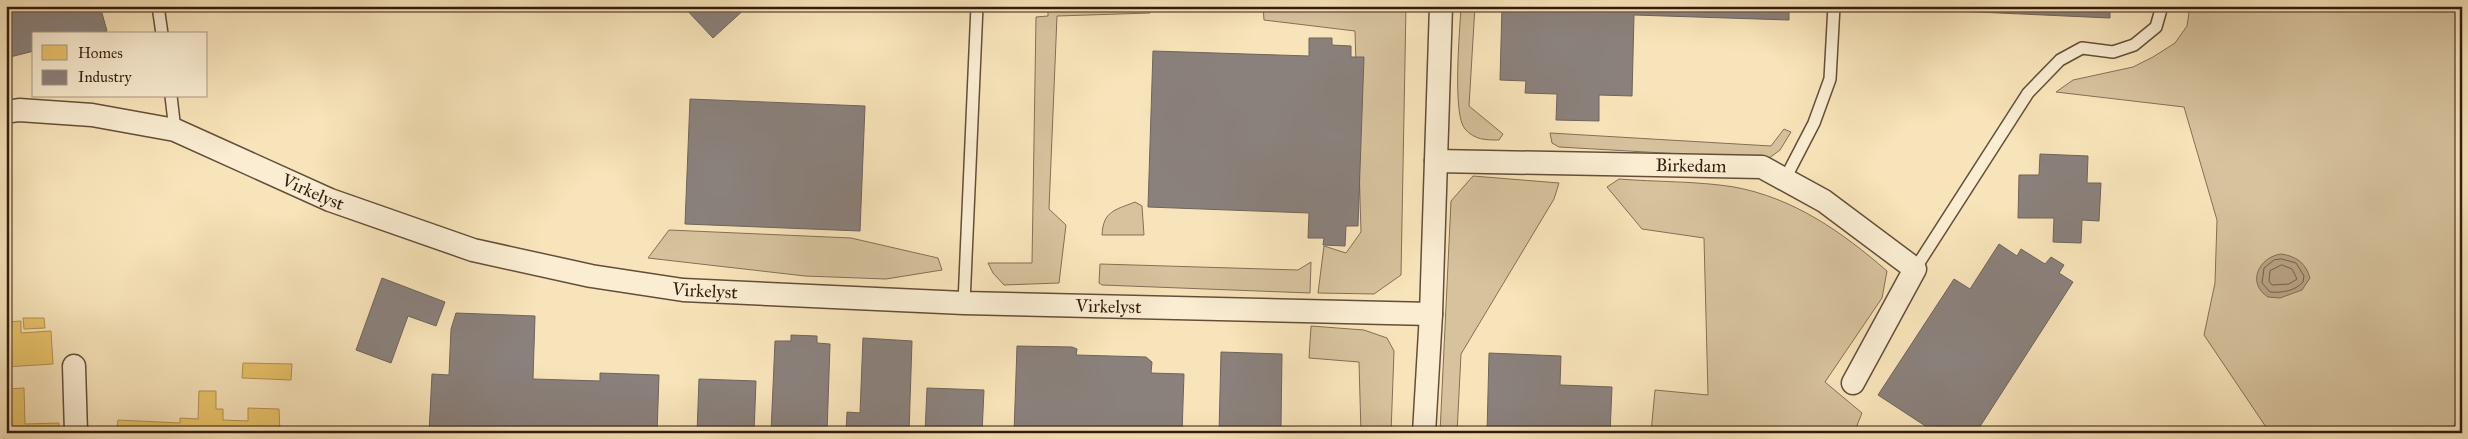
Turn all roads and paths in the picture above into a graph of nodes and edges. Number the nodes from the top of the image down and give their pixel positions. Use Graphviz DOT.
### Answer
graph roads {
  1 [pos="158,6"];
  2 [pos="977,6"];
  3 [pos="1441,6"];
  4 [pos="1834,6"];
  5 [pos="2162,6"];
  6 [pos="162,32"];
  7 [pos="171,98"];
  8 [pos="6,112"];
  9 [pos="176,130"];
  10 [pos="1436,161"];
  11 [pos="1785,179"];
  12 [pos="1915,269"];
  13 [pos="964,303"];
  14 [pos="1431,314"];
  15 [pos="74,366"];
  16 [pos="1853,383"];
  17 [pos="76,433"];
  18 [pos="1424,433"];
  1 -- 6 [label="lane"];
  2 -- 13 [label="lane"];
  3 -- 10 [label="street"];
  4 -- 11 [label="lane"];
  5 -- 12 [label="lane"];
  7 -- 9 [label="lane"];
  8 -- 9 [label="street, Virkelyst"];
  9 -- 13 [label="street, Virkelyst"];
  10 -- 11 [label="street, Birkedam"];
  10 -- 14 [label="street"];
  11 -- 12 [label="street, Birkedam"];
  12 -- 16 [label="street"];
  13 -- 14 [label="street, Virkelyst"];
  14 -- 18 [label="street"];
  15 -- 17 [label="street"];
}
